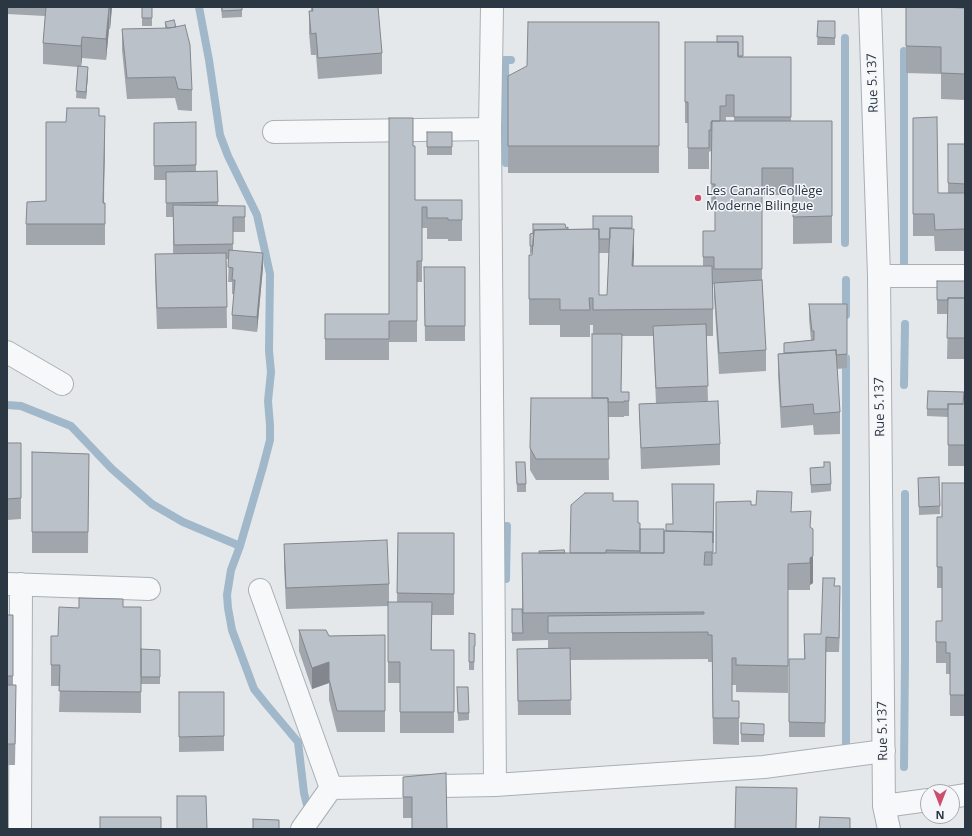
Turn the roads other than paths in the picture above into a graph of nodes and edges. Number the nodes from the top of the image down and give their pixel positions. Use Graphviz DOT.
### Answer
graph roads {
  1 [pos="492,7"];
  2 [pos="870,7"];
  3 [pos="490,129"];
  4 [pos="274,132"];
  5 [pos="879,276"];
  6 [pos="965,276"];
  7 [pos="7,352"];
  8 [pos="62,384"];
  9 [pos="14,584"];
  10 [pos="149,588"];
  11 [pos="260,590"];
  12 [pos="884,751"];
  13 [pos="496,785"];
  14 [pos="331,788"];
  15 [pos="920,801"];
  16 [pos="884,806"];
  17 [pos="20,829"];
  18 [pos="302,829"];
  19 [pos="889,829"];
  1 -- 3 [label="street"];
  2 -- 5 [label="street, Rue 5.137"];
  3 -- 4 [label="street"];
  3 -- 13 [label="street"];
  5 -- 6 [label="street"];
  5 -- 12 [label="street, Rue 5.137"];
  7 -- 8 [label="street"];
  9 -- 10 [label="street"];
  9 -- 17 [label="street"];
  11 -- 14 [label="street"];
  12 -- 13 [label="street"];
  12 -- 16 [label="street, Rue 5.137"];
  13 -- 14 [label="street"];
  14 -- 18 [label="street"];
  15 -- 16 [label="street"];
  16 -- 19 [label="street, Rue 5.137"];
}
